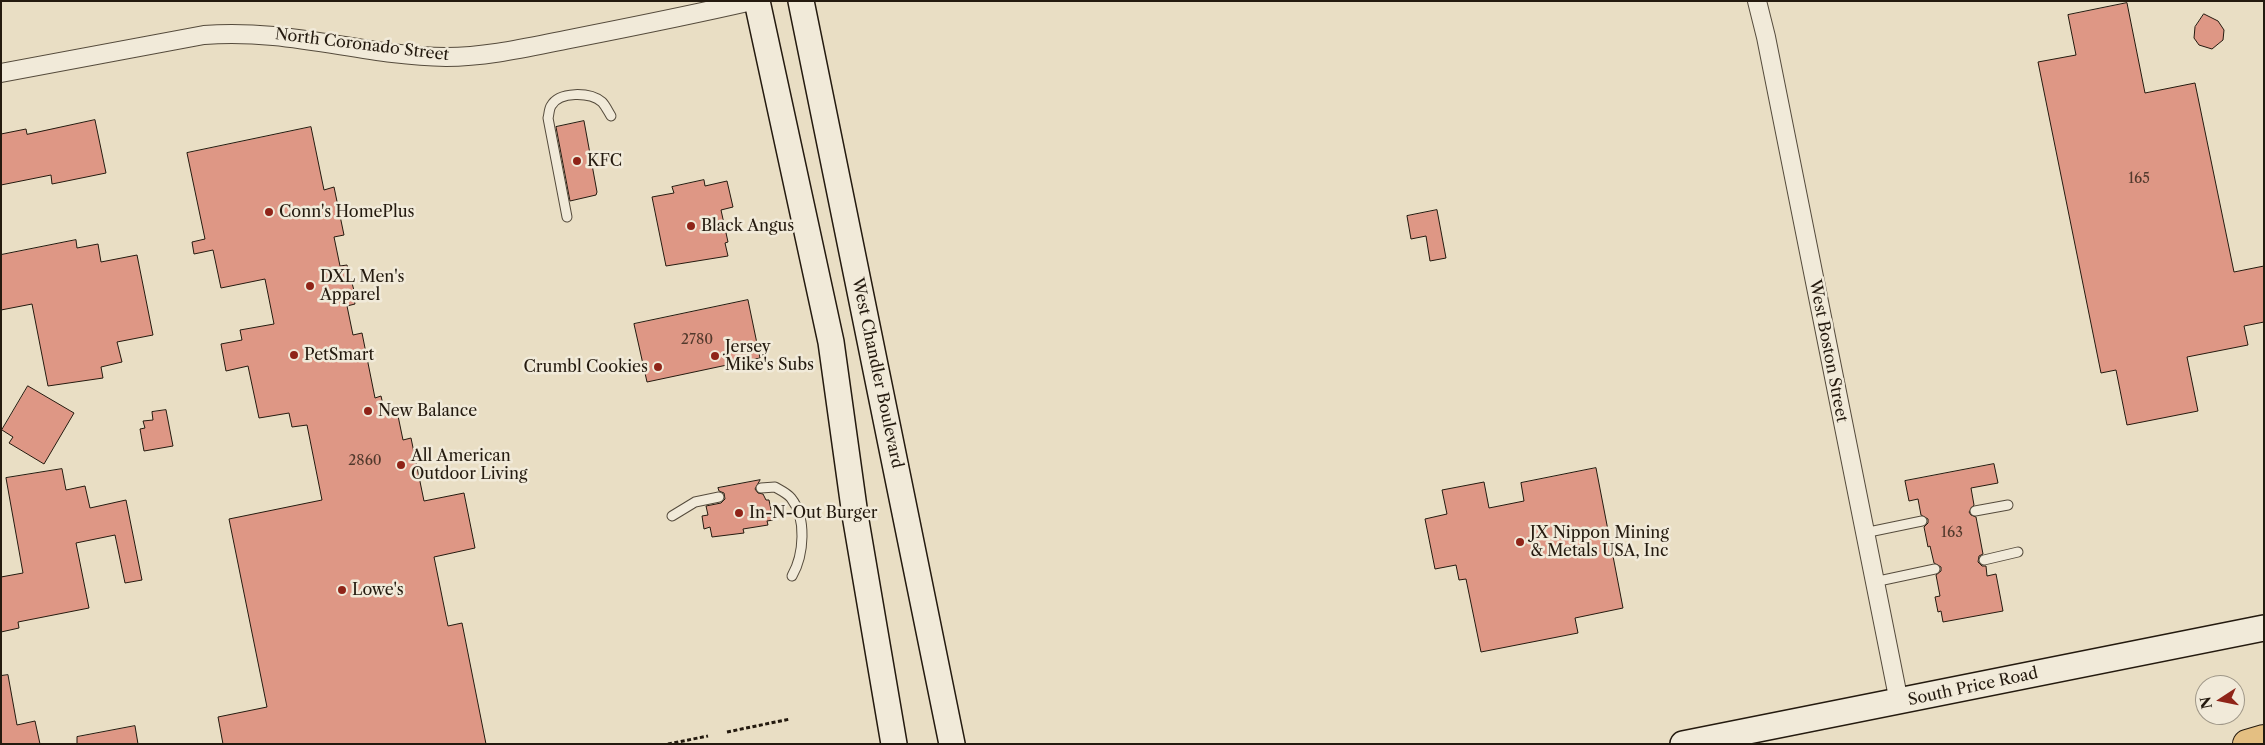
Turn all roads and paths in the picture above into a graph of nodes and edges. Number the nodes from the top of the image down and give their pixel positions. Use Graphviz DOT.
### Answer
graph roads {
  1 [pos="752,1"];
  2 [pos="757,1"];
  3 [pos="802,1"];
  4 [pos="1757,1"];
  5 [pos="1,73"];
  6 [pos="610,116"];
  7 [pos="567,217"];
  8 [pos="761,488"];
  9 [pos="719,497"];
  10 [pos="2008,504"];
  11 [pos="1975,511"];
  12 [pos="672,516"];
  13 [pos="1922,520"];
  14 [pos="1864,533"];
  15 [pos="2018,552"];
  16 [pos="1984,560"];
  17 [pos="1935,569"];
  18 [pos="792,576"];
  19 [pos="1874,582"];
  20 [pos="2264,628"];
  21 [pos="1898,702"];
  22 [pos="790,719"];
  23 [pos="727,732"];
  24 [pos="708,736"];
  25 [pos="2264,740"];
  26 [pos="668,744"];
  27 [pos="894,744"];
  28 [pos="952,744"];
  29 [pos="1682,744"];
  30 [pos="2247,744"];
  1 -- 5 [label="street, North Coronado Street"];
  2 -- 27 [label="main road"];
  3 -- 28 [label="main road, West Chandler Boulevard"];
  4 -- 14 [label="street, West Boston Street"];
  6 -- 7 [label="lane"];
  8 -- 18 [label="lane"];
  9 -- 12 [label="lane"];
  10 -- 11 [label="lane"];
  13 -- 14 [label="lane"];
  14 -- 19 [label="street, West Boston Street"];
  15 -- 16 [label="lane"];
  17 -- 19 [label="lane"];
  19 -- 21 [label="street, West Boston Street"];
  20 -- 21 [label="main road, South Price Road"];
  21 -- 29 [label="main road, South Price Road"];
  22 -- 23 [label="path"];
  24 -- 26 [label="path"];
  25 -- 30 [label="highway"];
}
